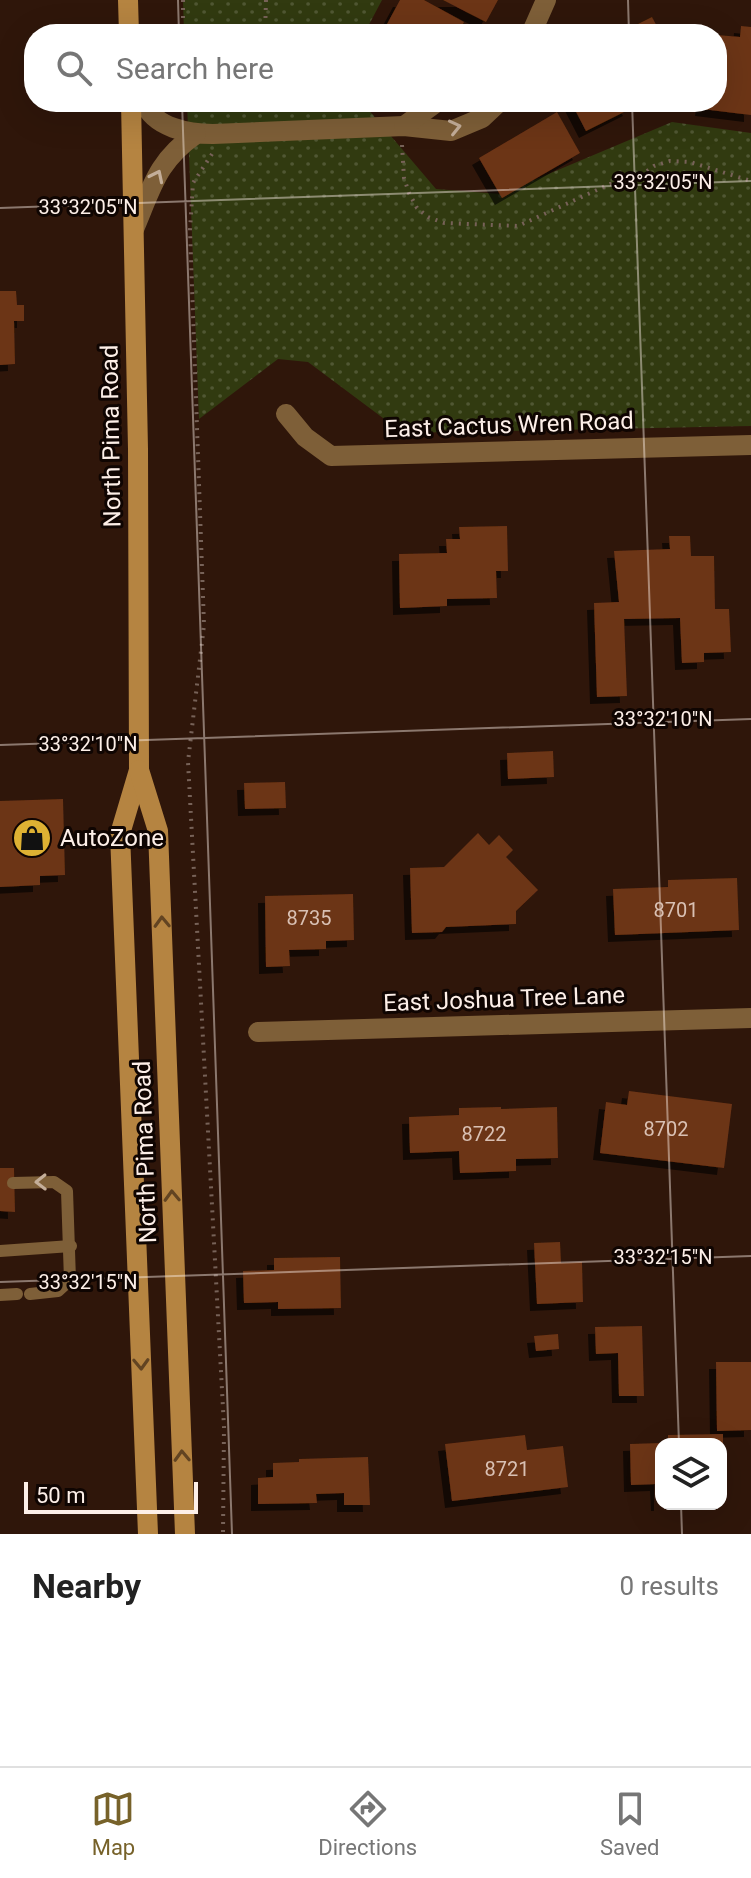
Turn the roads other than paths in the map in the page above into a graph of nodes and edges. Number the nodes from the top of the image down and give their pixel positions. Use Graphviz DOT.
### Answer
graph roads {
  1 [pos="128,0"];
  2 [pos="546,0"];
  3 [pos="129,24"];
  4 [pos="535,24"];
  5 [pos="131,112"];
  6 [pos="150,112"];
  7 [pos="423,112"];
  8 [pos="488,112"];
  9 [pos="404,126"];
  10 [pos="205,134"];
  11 [pos="134,229"];
  12 [pos="286,414"];
  13 [pos="751,445"];
  14 [pos="139,770"];
  15 [pos="751,1018"];
  16 [pos="258,1032"];
  17 [pos="13,1183"];
  18 [pos="71,1246"];
  19 [pos="0,1251"];
  20 [pos="0,1295"];
  21 [pos="148,1534"];
  22 [pos="185,1534"];
  1 -- 3 [label="main road"];
  2 -- 4 [label="street"];
  5 -- 11 [label="main road, North Pima Road"];
  6 -- 10 [label="street"];
  7 -- 9 [label="street"];
  9 -- 8 [label="street, one-way"];
  9 -- 10 [label="street"];
  11 -- 10 [label="street, one-way"];
  11 -- 14 [label="main road, North Pima Road"];
  12 -- 13 [label="street, East Cactus Wren Road"];
  14 -- 21 [label="main road, North Pima Road, one-way"];
  22 -- 14 [label="main road, North Pima Road, one-way"];
  15 -- 16 [label="street, East Joshua Tree Lane"];
  18 -- 17 [label="lane, one-way"];
  18 -- 19 [label="lane"];
  18 -- 20 [label="lane"];
}
